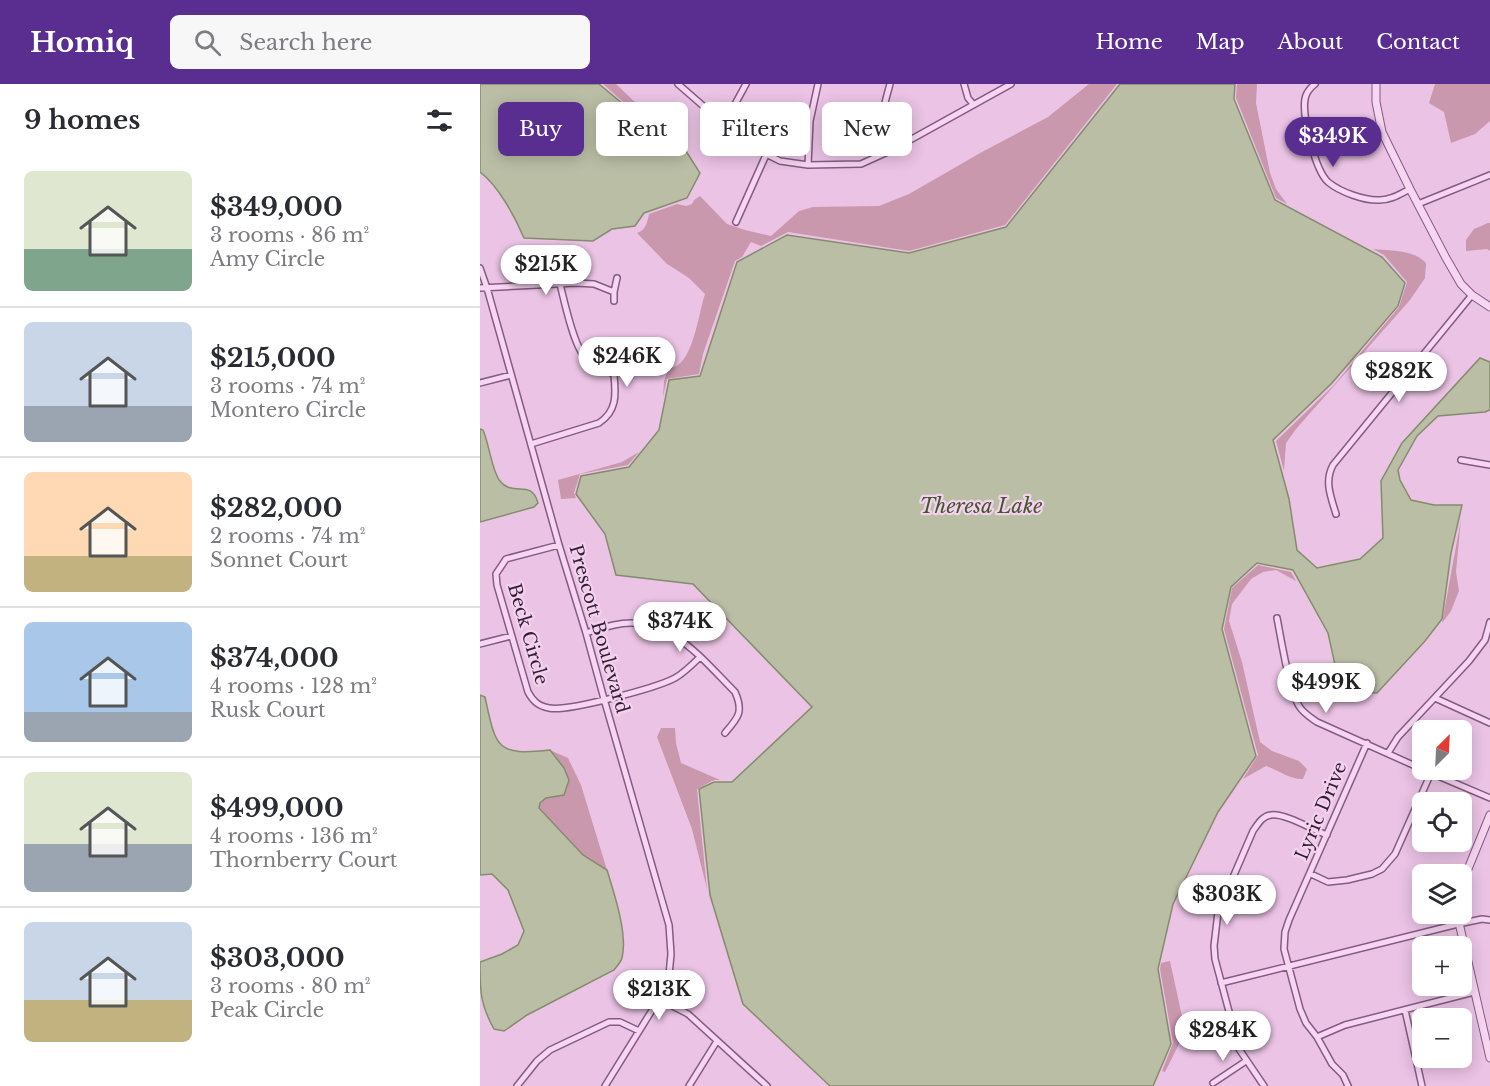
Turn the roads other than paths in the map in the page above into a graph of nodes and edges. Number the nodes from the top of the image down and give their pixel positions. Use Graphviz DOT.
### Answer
graph roads {
  1 [pos="678,84"];
  2 [pos="746,84"];
  3 [pos="818,84"];
  4 [pos="890,84"];
  5 [pos="964,84"];
  6 [pos="1011,84"];
  7 [pos="1315,84"];
  8 [pos="1376,84"];
  9 [pos="736,102"];
  10 [pos="886,102"];
  11 [pos="700,103"];
  12 [pos="973,104"];
  13 [pos="912,139"];
  14 [pos="766,156"];
  15 [pos="769,156"];
  16 [pos="879,156"];
  17 [pos="808,165"];
  18 [pos="1490,175"];
  19 [pos="1410,189"];
  20 [pos="1418,204"];
  21 [pos="736,222"];
  22 [pos="480,268"];
  23 [pos="617,278"];
  24 [pos="560,284"];
  25 [pos="480,288"];
  26 [pos="487,288"];
  27 [pos="614,292"];
  28 [pos="1472,295"];
  29 [pos="614,301"];
  30 [pos="1490,307"];
  31 [pos="511,375"];
  32 [pos="480,383"];
  33 [pos="531,444"];
  34 [pos="1461,460"];
  35 [pos="1490,465"];
  36 [pos="1336,514"];
  37 [pos="559,545"];
  38 [pos="1277,618"];
  39 [pos="1490,622"];
  40 [pos="586,633"];
  41 [pos="512,636"];
  42 [pos="1487,642"];
  43 [pos="480,644"];
  44 [pos="700,657"];
  45 [pos="1435,698"];
  46 [pos="604,699"];
  47 [pos="1490,723"];
  48 [pos="725,733"];
  49 [pos="1366,743"];
  50 [pos="1388,753"];
  51 [pos="1412,764"];
  52 [pos="1428,780"];
  53 [pos="1448,780"];
  54 [pos="1490,798"];
  55 [pos="1490,815"];
  56 [pos="1327,835"];
  57 [pos="1470,864"];
  58 [pos="1311,874"];
  59 [pos="1490,920"];
  60 [pos="1472,921"];
  61 [pos="1458,924"];
  62 [pos="1288,965"];
  63 [pos="1221,983"];
  64 [pos="1474,992"];
  65 [pos="659,999"];
  66 [pos="1406,1010"];
  67 [pos="639,1031"];
  68 [pos="1317,1037"];
  69 [pos="717,1041"];
  70 [pos="1490,1058"];
  71 [pos="1246,1061"];
  72 [pos="1213,1083"];
  73 [pos="517,1086"];
  74 [pos="605,1086"];
  75 [pos="689,1086"];
  76 [pos="767,1086"];
  77 [pos="1263,1086"];
  78 [pos="1348,1086"];
  79 [pos="1422,1086"];
  1 -- 11 [label="street"];
  2 -- 9 [label="street"];
  3 -- 17 [label="street"];
  4 -- 10 [label="street"];
  5 -- 12 [label="street"];
  6 -- 12 [label="street"];
  7 -- 19 [label="street"];
  8 -- 19 [label="street"];
  12 -- 13 [label="street"];
  14 -- 21 [label="street"];
  15 -- 17 [label="street"];
  16 -- 17 [label="street"];
  18 -- 20 [label="street"];
  19 -- 20 [label="street"];
  20 -- 28 [label="street"];
  22 -- 26 [label="street, Prescott Boulevard"];
  23 -- 27 [label="street"];
  24 -- 26 [label="street"];
  24 -- 27 [label="street"];
  24 -- 33 [label="street"];
  25 -- 26 [label="street"];
  26 -- 31 [label="street, Prescott Boulevard"];
  27 -- 29 [label="street"];
  28 -- 30 [label="street"];
  28 -- 36 [label="street"];
  31 -- 32 [label="street"];
  31 -- 33 [label="street, Prescott Boulevard"];
  33 -- 37 [label="street, Prescott Boulevard"];
  34 -- 35 [label="street"];
  37 -- 40 [label="street, Prescott Boulevard"];
  37 -- 41 [label="street, Beck Circle"];
  38 -- 49 [label="street"];
  39 -- 42 [label="street"];
  40 -- 44 [label="street"];
  40 -- 46 [label="street, Prescott Boulevard"];
  41 -- 43 [label="street"];
  41 -- 46 [label="street, Beck Circle"];
  42 -- 45 [label="street"];
  44 -- 46 [label="street, Beck Circle"];
  44 -- 48 [label="street"];
  45 -- 47 [label="street"];
  45 -- 50 [label="street"];
  46 -- 65 [label="street, Prescott Boulevard"];
  49 -- 50 [label="street"];
  49 -- 56 [label="street, Lyric Drive"];
  50 -- 51 [label="street"];
  52 -- 58 [label="street"];
  53 -- 54 [label="street"];
  55 -- 57 [label="street"];
  56 -- 58 [label="street, Lyric Drive"];
  56 -- 63 [label="street"];
  58 -- 62 [label="street, Lyric Drive"];
  59 -- 60 [label="street"];
  61 -- 62 [label="street"];
  61 -- 64 [label="street"];
  62 -- 63 [label="street"];
  62 -- 68 [label="street, Lyric Drive"];
  63 -- 71 [label="street"];
  64 -- 66 [label="street"];
  64 -- 70 [label="street"];
  65 -- 67 [label="street, Prescott Boulevard"];
  65 -- 69 [label="street"];
  66 -- 68 [label="street"];
  66 -- 79 [label="street"];
  67 -- 73 [label="street"];
  67 -- 74 [label="street"];
  68 -- 78 [label="street, Lyric Drive"];
  69 -- 75 [label="street"];
  69 -- 76 [label="street"];
  71 -- 72 [label="street"];
  71 -- 77 [label="street"];
}
